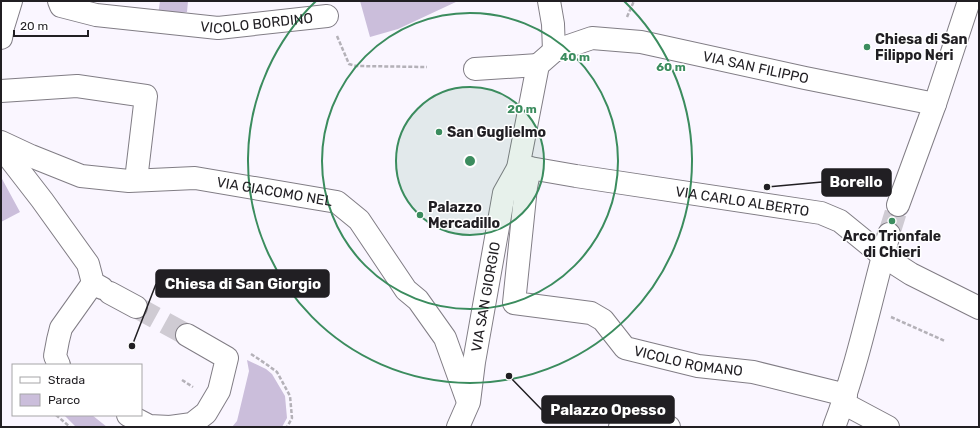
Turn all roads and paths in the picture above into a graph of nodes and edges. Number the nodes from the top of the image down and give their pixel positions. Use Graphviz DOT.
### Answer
graph roads {
  1 [pos="11,1"];
  2 [pos="60,1"];
  3 [pos="549,1"];
  4 [pos="969,1"];
  5 [pos="327,16"];
  6 [pos="1,38"];
  7 [pos="554,50"];
  8 [pos="538,65"];
  9 [pos="427,67"];
  10 [pos="475,69"];
  11 [pos="1,91"];
  12 [pos="935,104"];
  13 [pos="1,142"];
  14 [pos="1,147"];
  15 [pos="524,168"];
  16 [pos="136,180"];
  17 [pos="898,205"];
  18 [pos="889,234"];
  19 [pos="883,256"];
  20 [pos="102,288"];
  21 [pos="136,307"];
  22 [pos="979,308"];
  23 [pos="886,314"];
  24 [pos="187,336"];
  25 [pos="945,341"];
  26 [pos="59,364"];
  27 [pos="266,364"];
  28 [pos="844,399"];
  29 [pos="469,402"];
  30 [pos="57,416"];
  31 [pos="130,416"];
  32 [pos="70,427"];
  33 [pos="287,427"];
  34 [pos="458,427"];
  35 [pos="620,427"];
  36 [pos="669,427"];
  37 [pos="834,427"];
  38 [pos="888,427"];
  1 -- 6 [label="street"];
  2 -- 5 [label="street, VICOLO BORDINO"];
  3 -- 7 [label="street"];
  4 -- 12 [label="street"];
  5 -- 9 [label="path, VICOLO BORDINO"];
  7 -- 8 [label="street"];
  7 -- 12 [label="street, VIA SAN FILIPPO"];
  8 -- 10 [label="street"];
  8 -- 15 [label="street, VICOLO ROMANO"];
  11 -- 16 [label="street"];
  12 -- 17 [label="street"];
  13 -- 16 [label="street, VIA GIACOMO NEL"];
  14 -- 20 [label="street"];
  15 -- 19 [label="street, VIA CARLO ALBERTO"];
  15 -- 28 [label="street, VICOLO ROMANO"];
  15 -- 29 [label="street, VIA SAN GIORGIO"];
  16 -- 29 [label="street, VIA GIACOMO NEL"];
  18 -- 19 [label="street"];
  19 -- 22 [label="street, VIA CARLO ALBERTO"];
  19 -- 28 [label="street"];
  20 -- 21 [label="street"];
  20 -- 26 [label="street"];
  23 -- 25 [label="path"];
  24 -- 31 [label="street"];
  27 -- 33 [label="path"];
  28 -- 37 [label="street"];
  28 -- 38 [label="street, VICOLO ROMANO"];
  29 -- 34 [label="street, VIA SAN GIORGIO"];
  30 -- 32 [label="path"];
  35 -- 36 [label="street"];
}
